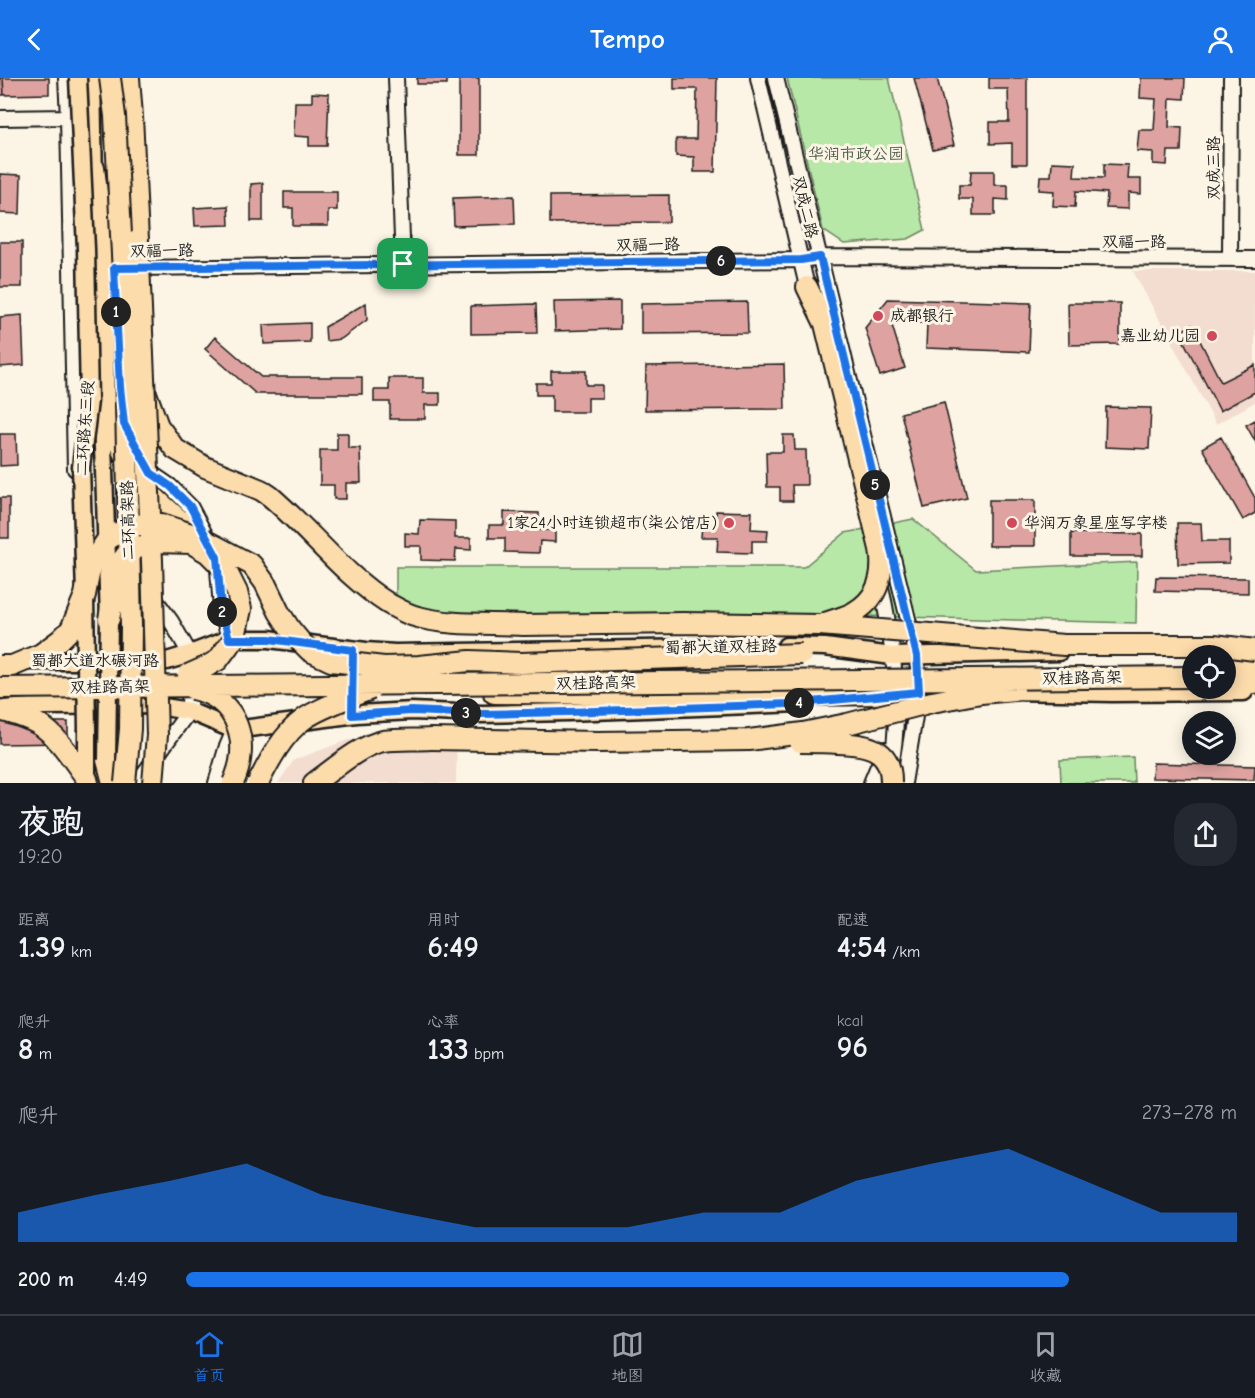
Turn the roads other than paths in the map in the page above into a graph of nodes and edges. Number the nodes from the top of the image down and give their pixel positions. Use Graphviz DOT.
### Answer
graph roads {
  1 [pos="66,78"];
  2 [pos="78,78"];
  3 [pos="92,78"];
  4 [pos="112,78"];
  5 [pos="129,78"];
  6 [pos="396,78"];
  7 [pos="758,78"];
  8 [pos="776,78"];
  9 [pos="1231,78"];
  10 [pos="68,117"];
  11 [pos="0,118"];
  12 [pos="94,168"];
  13 [pos="820,257"];
  14 [pos="1230,259"];
  15 [pos="1255,259"];
  16 [pos="801,260"];
  17 [pos="403,264"];
  18 [pos="114,268"];
  19 [pos="807,287"];
  20 [pos="144,388"];
  21 [pos="197,536"];
  22 [pos="85,596"];
  23 [pos="109,618"];
  24 [pos="820,625"];
  25 [pos="229,639"];
  26 [pos="1255,648"];
  27 [pos="353,650"];
  28 [pos="190,654"];
  29 [pos="802,654"];
  30 [pos="892,656"];
  31 [pos="917,656"];
  32 [pos="0,659"];
  33 [pos="331,661"];
  34 [pos="470,662"];
  35 [pos="1255,664"];
  36 [pos="1182,665"];
  37 [pos="1236,665"];
  38 [pos="0,666"];
  39 [pos="0,676"];
  40 [pos="1236,676"];
  41 [pos="1255,676"];
  42 [pos="381,677"];
  43 [pos="1182,677"];
  44 [pos="185,681"];
  45 [pos="1255,683"];
  46 [pos="1236,684"];
  47 [pos="1182,685"];
  48 [pos="0,688"];
  49 [pos="919,692"];
  50 [pos="1255,692"];
  51 [pos="895,694"];
  52 [pos="0,710"];
  53 [pos="189,711"];
  54 [pos="352,715"];
  55 [pos="897,722"];
  56 [pos="234,730"];
  57 [pos="749,740"];
  58 [pos="106,760"];
  59 [pos="88,782"];
  60 [pos="107,783"];
  61 [pos="113,783"];
  62 [pos="125,783"];
  63 [pos="137,783"];
  64 [pos="153,783"];
  65 [pos="216,783"];
  66 [pos="233,783"];
  67 [pos="258,783"];
  68 [pos="314,783"];
  69 [pos="871,783"];
  70 [pos="889,783"];
  71 [pos="904,783"];
  1 -- 10 [label="street"];
  2 -- 22 [label="main road, 二环路东三段, bridge"];
  3 -- 12 [label="main road, 二环路东三段"];
  4 -- 18 [label="street"];
  4 -- 62 [label="highway, 二环高架路, bridge"];
  5 -- 20 [label="highway, 二环高架路, bridge"];
  6 -- 17 [label="street"];
  7 -- 16 [label="street, 双成二路"];
  8 -- 13 [label="street, 双成二路"];
  9 -- 14 [label="street, 双成三路"];
  10 -- 11 [label="street"];
  10 -- 28 [label="street"];
  12 -- 21 [label="highway, bridge"];
  12 -- 23 [label="main road, 二环路东三段, bridge"];
  13 -- 14 [label="street, 双福一路"];
  13 -- 16 [label="street, 双福一路"];
  13 -- 31 [label="street, 双成二路"];
  14 -- 15 [label="street, 双福一路"];
  16 -- 17 [label="street, 双福一路"];
  16 -- 19 [label="street, 双成二路"];
  17 -- 18 [label="street, 双福一路"];
  18 -- 25 [label="street"];
  19 -- 24 [label="highway, bridge"];
  19 -- 30 [label="street, 双成二路"];
  20 -- 24 [label="highway, bridge"];
  20 -- 64 [label="highway, 二环高架路, bridge"];
  21 -- 22 [label="highway, bridge"];
  21 -- 33 [label="highway, bridge"];
  22 -- 38 [label="highway, bridge"];
  22 -- 59 [label="main road, 二环路东三段, bridge"];
  23 -- 44 [label="highway, bridge"];
  23 -- 58 [label="main road, 二环路东三段, bridge"];
  24 -- 26 [label="highway, bridge"];
  25 -- 27 [label="main road, 蜀都大道双桂路"];
  25 -- 28 [label="main road, 蜀都大道双桂路"];
  26 -- 31 [label="main road, 蜀都大道双桂路"];
  27 -- 30 [label="main road, 蜀都大道双桂路"];
  27 -- 54 [label="main road"];
  28 -- 32 [label="main road, 蜀都大道水碾河路"];
  28 -- 53 [label="street"];
  29 -- 30 [label="main road"];
  29 -- 34 [label="highway, bridge"];
  30 -- 31 [label="main road, 蜀都大道双桂路"];
  30 -- 51 [label="street, 双成二路"];
  31 -- 49 [label="street, 双成二路"];
  33 -- 34 [label="highway, bridge"];
  33 -- 42 [label="highway, bridge"];
  34 -- 42 [label="highway, bridge"];
  35 -- 37 [label="highway"];
  36 -- 42 [label="highway, 双桂路高架"];
  39 -- 44 [label="highway, 双桂路高架, bridge"];
  40 -- 41 [label="highway"];
  42 -- 43 [label="highway, 双桂路高架, bridge"];
  42 -- 44 [label="highway, 双桂路高架, bridge"];
  42 -- 51 [label="highway, bridge"];
  42 -- 67 [label="highway, bridge"];
  44 -- 48 [label="highway, 双桂路高架, bridge"];
  44 -- 66 [label="highway, bridge"];
  45 -- 46 [label="highway"];
  47 -- 57 [label="highway, bridge"];
  49 -- 50 [label="main road"];
  49 -- 51 [label="main road"];
  49 -- 71 [label="street, 双成二路"];
  51 -- 54 [label="main road"];
  51 -- 55 [label="street, 双成二路"];
  52 -- 53 [label="main road"];
  52 -- 59 [label="highway"];
  53 -- 56 [label="main road"];
  53 -- 63 [label="street"];
  54 -- 56 [label="main road"];
  55 -- 69 [label="street"];
  55 -- 70 [label="street, 双成二路"];
  56 -- 65 [label="street"];
  57 -- 68 [label="highway, bridge"];
  57 -- 70 [label="highway, bridge"];
  58 -- 60 [label="main road, 二环路东三段"];
  58 -- 61 [label="highway"];
}
